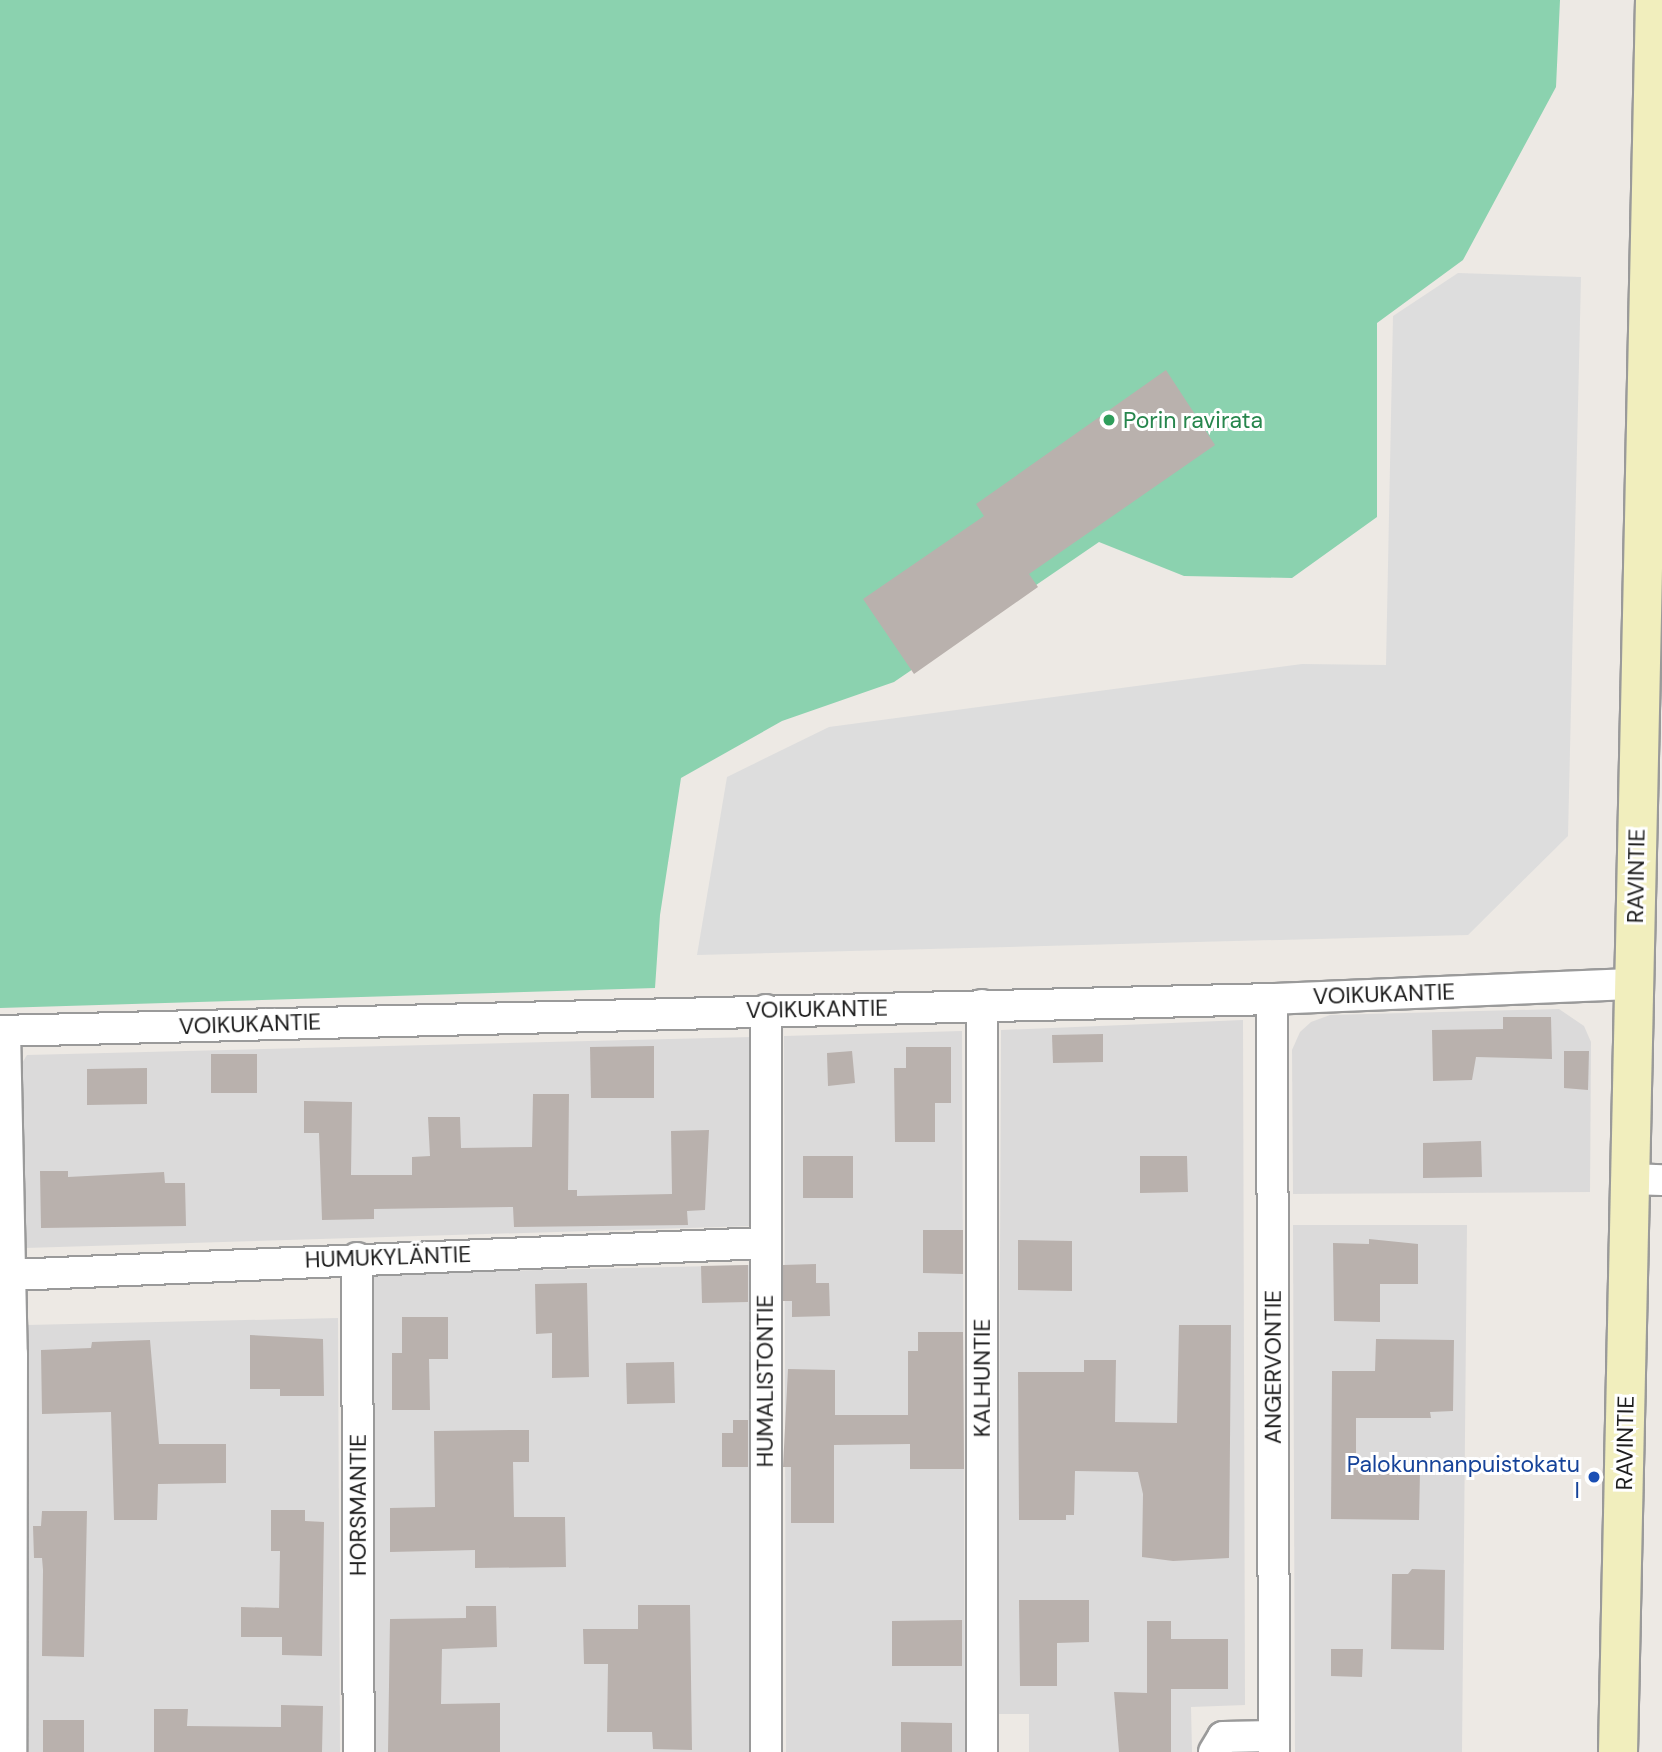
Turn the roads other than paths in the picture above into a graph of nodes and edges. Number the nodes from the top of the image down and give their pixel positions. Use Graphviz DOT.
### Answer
graph roads {
  1 [pos="1655,0"];
  2 [pos="1634,984"];
  3 [pos="1272,999"];
  4 [pos="982,1005"];
  5 [pos="766,1010"];
  6 [pos="3,1031"];
  7 [pos="1646,1180"];
  8 [pos="765,1243"];
  9 [pos="357,1258"];
  10 [pos="11,1275"];
  11 [pos="6,1354"];
  12 [pos="1274,1744"];
  13 [pos="11,1752"];
  14 [pos="359,1752"];
  15 [pos="766,1752"];
  16 [pos="982,1752"];
  17 [pos="1214,1752"];
  18 [pos="1618,1752"];
  1 -- 2 [label="main road, RAVINTIE"];
  2 -- 3 [label="street, VOIKUKANTIE"];
  2 -- 7 [label="main road, RAVINTIE"];
  3 -- 4 [label="street, VOIKUKANTIE"];
  3 -- 12 [label="street, ANGERVONTIE"];
  4 -- 5 [label="street, VOIKUKANTIE"];
  4 -- 16 [label="street, KALHUNTIE"];
  5 -- 6 [label="street, VOIKUKANTIE"];
  5 -- 8 [label="street, HUMALISTONTIE"];
  6 -- 10 [label="street"];
  7 -- 18 [label="main road, RAVINTIE"];
  8 -- 9 [label="street, HUMUKYLÄNTIE"];
  8 -- 15 [label="street, HUMALISTONTIE"];
  9 -- 10 [label="street, HUMUKYLÄNTIE"];
  9 -- 14 [label="street, HORSMANTIE"];
  10 -- 11 [label="street"];
  11 -- 13 [label="street"];
  12 -- 17 [label="street, ANGERVONTIE"];
}
